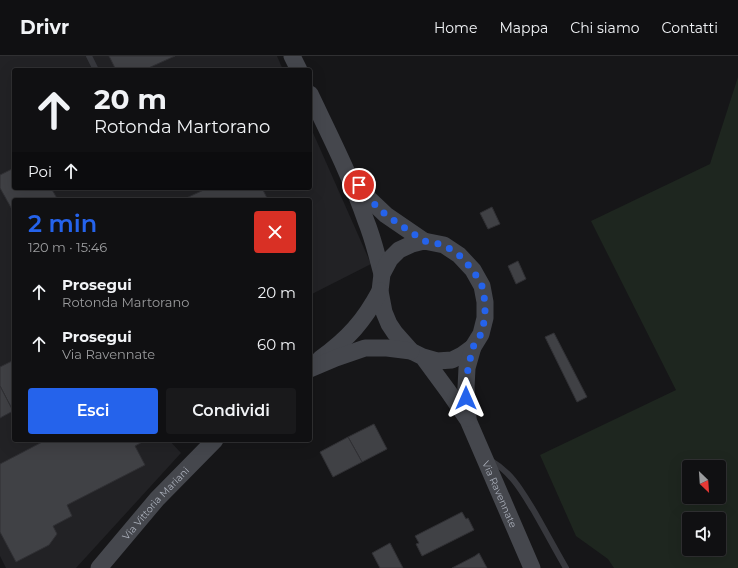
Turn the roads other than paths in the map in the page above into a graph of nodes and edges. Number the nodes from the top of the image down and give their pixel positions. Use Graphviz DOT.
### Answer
graph roads {
  1 [pos="89,56"];
  2 [pos="292,56"];
  3 [pos="95,68"];
  4 [pos="298,68"];
  5 [pos="312,98"];
  6 [pos="341,159"];
  7 [pos="424,241"];
  8 [pos="382,274"];
  9 [pos="380,291"];
  10 [pos="473,347"];
  11 [pos="417,354"];
  12 [pos="312,366"];
  13 [pos="312,366"];
  14 [pos="468,420"];
  15 [pos="213,442"];
  16 [pos="482,455"];
  17 [pos="98,568"];
  18 [pos="532,568"];
  19 [pos="566,568"];
  1 -- 3 [label="lane"];
  2 -- 4 [label="main road"];
  5 -- 6 [label="main road"];
  6 -- 7 [label="main road"];
  6 -- 8 [label="main road"];
  7 -- 8 [label="main road"];
  7 -- 10 [label="main road"];
  8 -- 9 [label="main road"];
  9 -- 11 [label="main road"];
  9 -- 12 [label="main road"];
  10 -- 11 [label="main road"];
  10 -- 14 [label="main road, Via Ravennate"];
  11 -- 13 [label="main road"];
  11 -- 14 [label="main road, Via Ravennate"];
  14 -- 16 [label="main road, Via Ravennate"];
  15 -- 17 [label="main road, Via Vittoria Mariani"];
  16 -- 18 [label="main road, Via Ravennate"];
  16 -- 19 [label="lane"];
}
